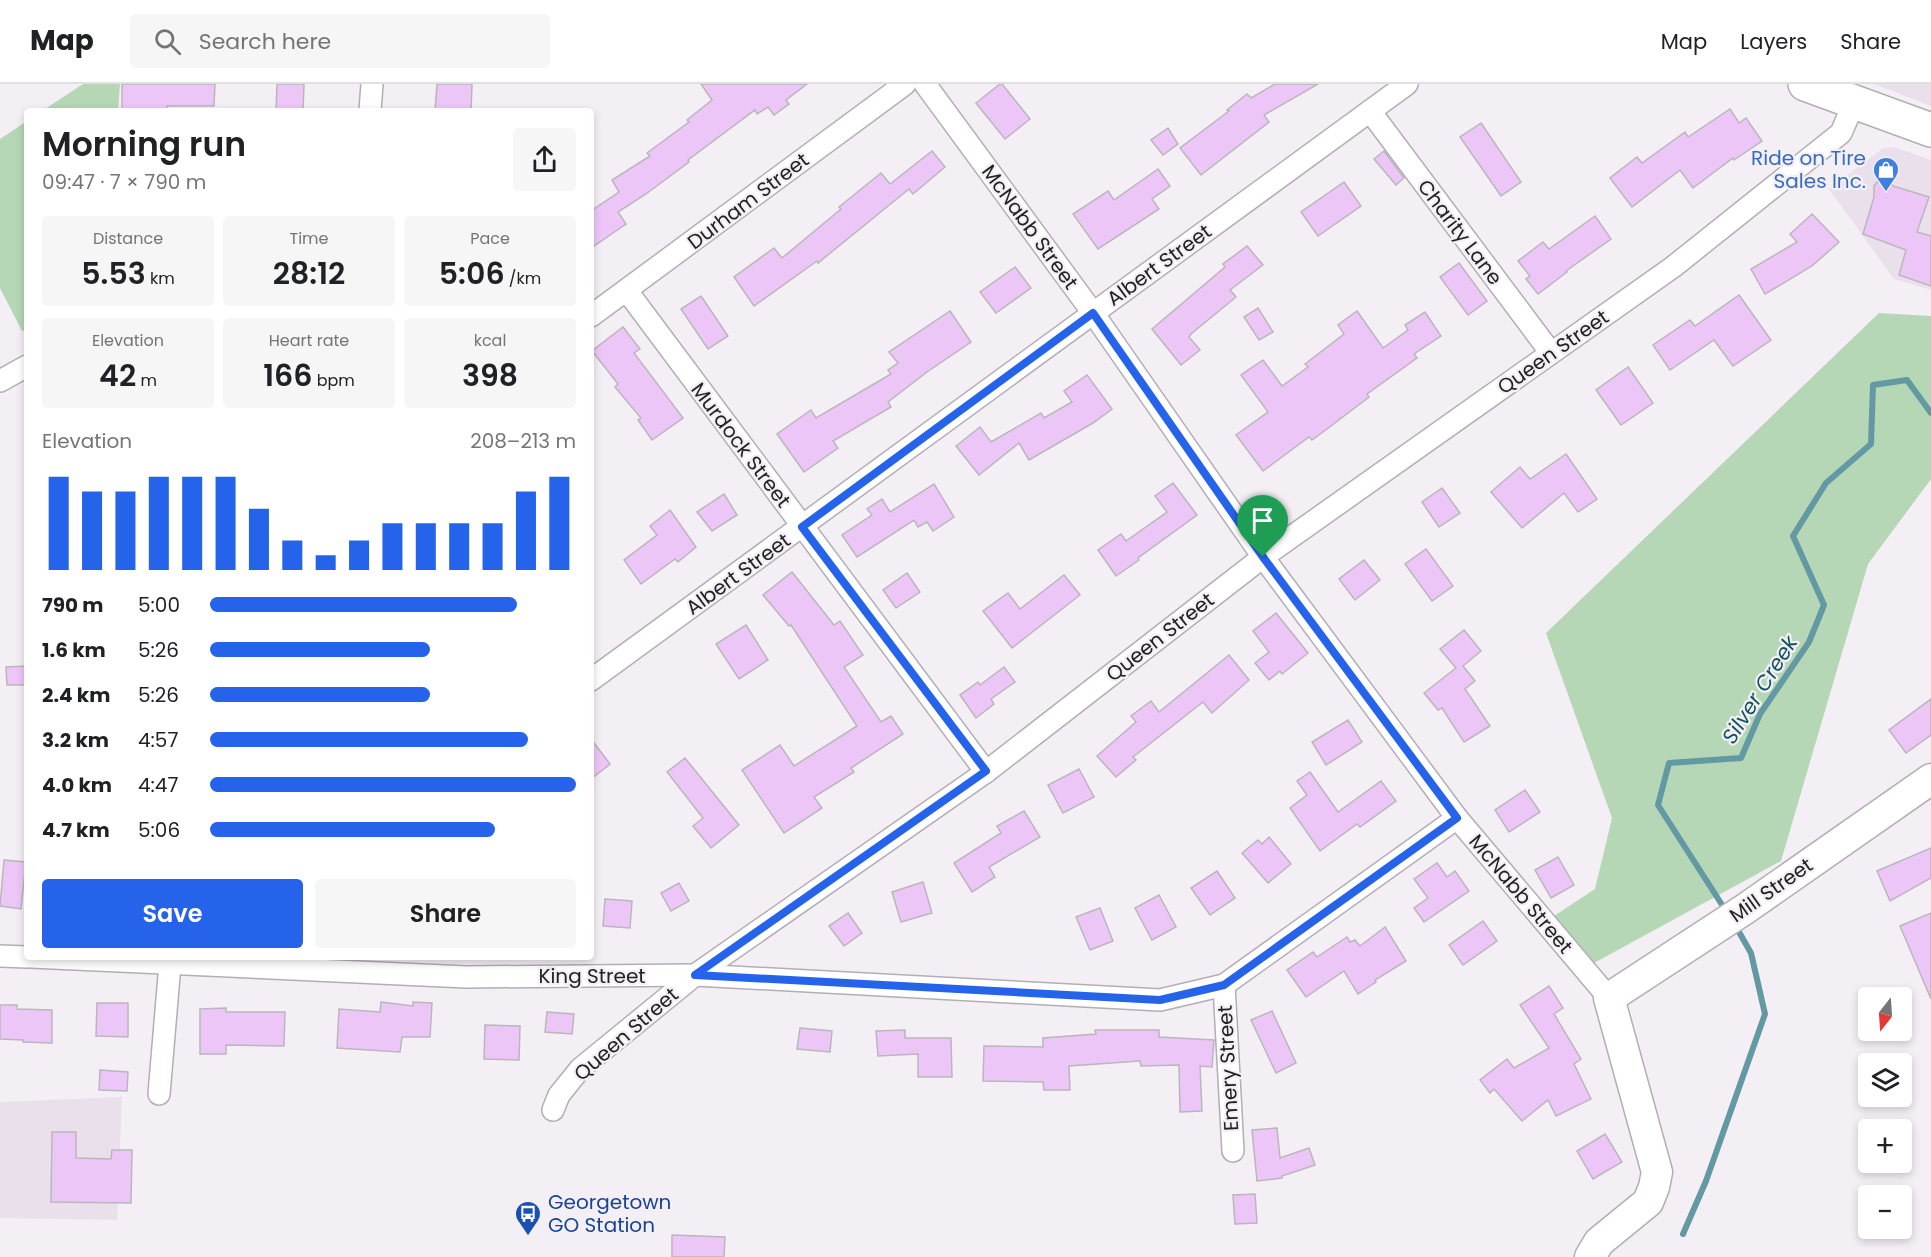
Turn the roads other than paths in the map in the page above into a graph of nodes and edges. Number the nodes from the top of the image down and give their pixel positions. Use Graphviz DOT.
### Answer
graph roads {
  1 [pos="372,84"];
  2 [pos="905,84"];
  3 [pos="925,84"];
  4 [pos="1407,84"];
  5 [pos="1805,84"];
  6 [pos="1854,103"];
  7 [pos="370,108"];
  8 [pos="1370,111"];
  9 [pos="1931,130"];
  10 [pos="627,291"];
  11 [pos="1093,313"];
  12 [pos="594,314"];
  13 [pos="1551,353"];
  14 [pos="24,368"];
  15 [pos="0,381"];
  16 [pos="802,527"];
  17 [pos="1263,557"];
  18 [pos="594,678"];
  19 [pos="986,771"];
  20 [pos="1931,779"];
  21 [pos="1457,818"];
  22 [pos="0,956"];
  23 [pos="24,957"];
  24 [pos="127,960"];
  25 [pos="170,964"];
  26 [pos="466,967"];
  27 [pos="695,975"];
  28 [pos="1224,985"];
  29 [pos="1609,998"];
  30 [pos="159,1094"];
  31 [pos="553,1110"];
  32 [pos="1233,1151"];
  33 [pos="1590,1257"];
  1 -- 7 [label="street"];
  2 -- 10 [label="street, Durham Street"];
  3 -- 11 [label="street, McNabb Street"];
  4 -- 8 [label="street, Albert Street"];
  5 -- 6 [label="main road"];
  6 -- 9 [label="main road"];
  6 -- 13 [label="street, Queen Street"];
  8 -- 11 [label="street, Albert Street"];
  8 -- 13 [label="street, Charity Lane"];
  10 -- 12 [label="street, Durham Street"];
  10 -- 16 [label="street, Murdock Street"];
  11 -- 16 [label="street, Albert Street"];
  11 -- 17 [label="street, McNabb Street"];
  13 -- 17 [label="street, Queen Street"];
  14 -- 15 [label="street"];
  16 -- 18 [label="street, Albert Street"];
  16 -- 19 [label="street, Murdock Street"];
  17 -- 19 [label="street, Queen Street"];
  17 -- 21 [label="street, McNabb Street"];
  19 -- 27 [label="street, Queen Street"];
  20 -- 29 [label="street, Mill Street"];
  21 -- 28 [label="street, King Street"];
  21 -- 29 [label="street, McNabb Street"];
  22 -- 23 [label="street, King Street"];
  24 -- 25 [label="street, King Street"];
  25 -- 26 [label="street, King Street"];
  25 -- 30 [label="street"];
  26 -- 27 [label="street, King Street"];
  27 -- 28 [label="street, King Street"];
  27 -- 31 [label="street, Queen Street"];
  28 -- 32 [label="street, Emery Street"];
  29 -- 33 [label="street, McNabb Street"];
}
